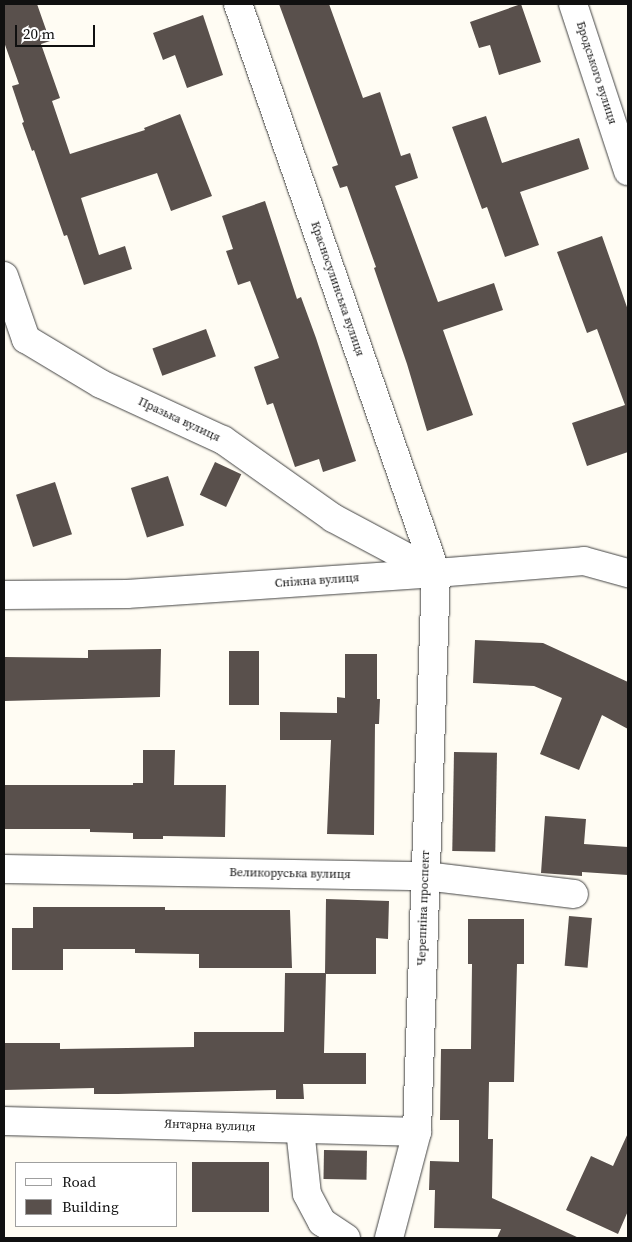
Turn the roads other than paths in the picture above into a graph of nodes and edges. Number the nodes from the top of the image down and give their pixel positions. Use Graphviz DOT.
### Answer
graph roads {
  1 [pos="238,4"];
  2 [pos="573,4"];
  3 [pos="628,171"];
  4 [pos="4,276"];
  5 [pos="15,339"];
  6 [pos="628,573"];
  7 [pos="436,574"];
  8 [pos="4,595"];
  9 [pos="4,869"];
  10 [pos="425,876"];
  11 [pos="574,894"];
  12 [pos="4,1121"];
  13 [pos="300,1129"];
  14 [pos="417,1132"];
  15 [pos="346,1238"];
  16 [pos="389,1238"];
  1 -- 7 [label="street, Красносулинська вулиця"];
  2 -- 3 [label="street, Бродського вулиця"];
  4 -- 5 [label="street, Празька вулиця"];
  5 -- 7 [label="street, Празька вулиця"];
  6 -- 7 [label="street, Сніжна вулиця"];
  7 -- 8 [label="street, Сніжна вулиця"];
  7 -- 10 [label="street, Черепніна проспект"];
  9 -- 10 [label="street, Великоруська вулиця"];
  10 -- 11 [label="street, Великоруська вулиця"];
  10 -- 14 [label="street, Черепніна проспект"];
  12 -- 13 [label="street, Янтарна вулиця"];
  13 -- 14 [label="street, Янтарна вулиця"];
  13 -- 15 [label="street"];
  14 -- 16 [label="street, Черепніна проспект"];
}
